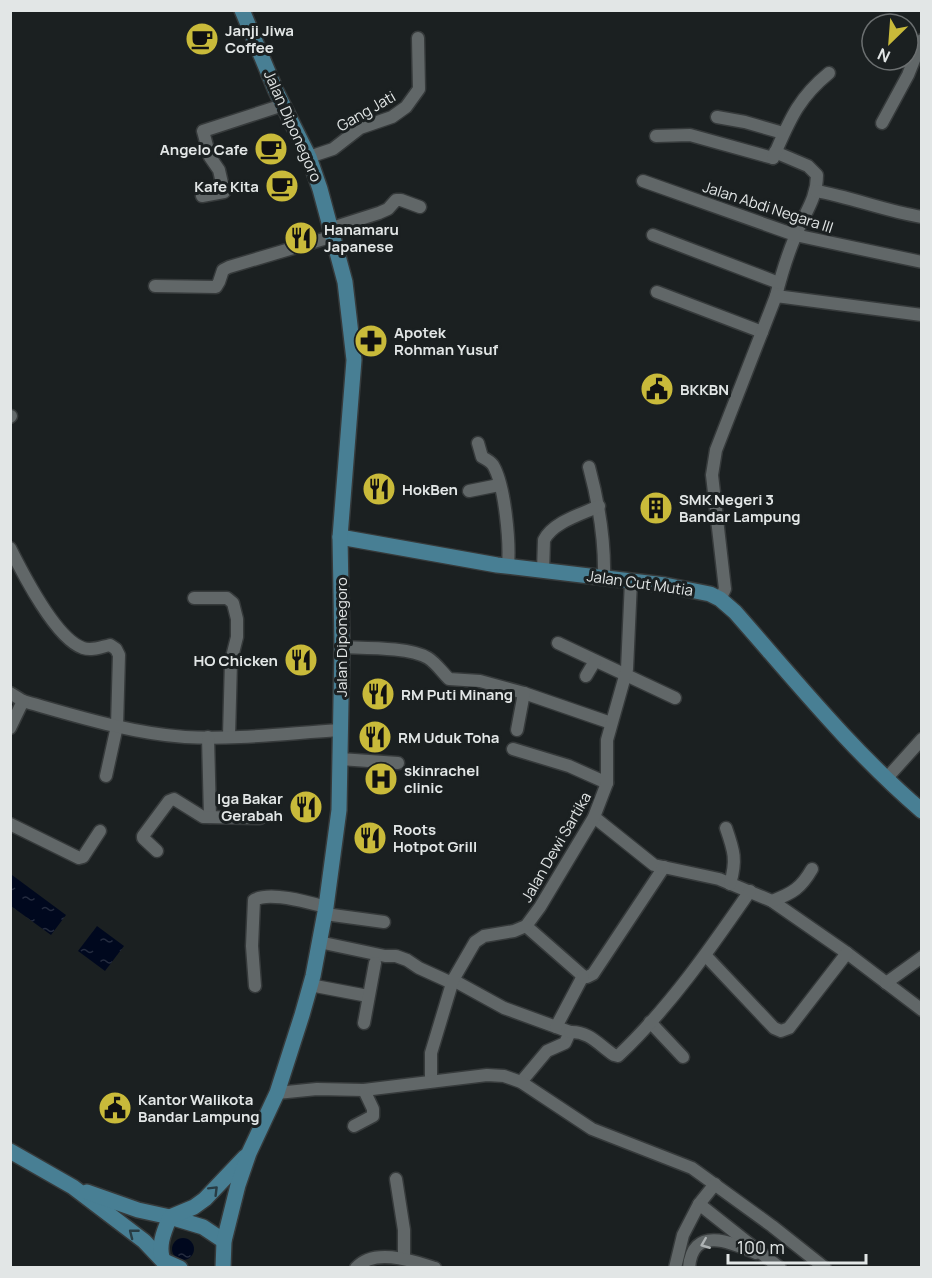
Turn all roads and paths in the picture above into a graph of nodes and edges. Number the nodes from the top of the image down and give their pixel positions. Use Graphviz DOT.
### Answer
graph roads {
  1 [pos="242,10"];
  2 [pos="418,38"];
  3 [pos="921,40"];
  4 [pos="829,73"];
  5 [pos="283,105"];
  6 [pos="717,117"];
  7 [pos="882,123"];
  8 [pos="783,133"];
  9 [pos="656,136"];
  10 [pos="309,157"];
  11 [pos="772,158"];
  12 [pos="643,181"];
  13 [pos="816,191"];
  14 [pos="202,196"];
  15 [pos="420,207"];
  16 [pos="921,218"];
  17 [pos="333,232"];
  18 [pos="653,235"];
  19 [pos="795,235"];
  20 [pos="921,262"];
  21 [pos="780,282"];
  22 [pos="155,286"];
  23 [pos="657,292"];
  24 [pos="776,296"];
  25 [pos="921,315"];
  26 [pos="762,332"];
  27 [pos="478,443"];
  28 [pos="589,467"];
  29 [pos="499,485"];
  30 [pos="469,491"];
  31 [pos="599,506"];
  32 [pos="340,537"];
  33 [pos="10,549"];
  34 [pos="508,566"];
  35 [pos="543,571"];
  36 [pos="604,578"];
  37 [pos="632,581"];
  38 [pos="194,598"];
  39 [pos="720,599"];
  40 [pos="558,643"];
  41 [pos="342,647"];
  42 [pos="595,661"];
  43 [pos="586,676"];
  44 [pos="624,676"];
  45 [pos="10,693"];
  46 [pos="524,693"];
  47 [pos="675,698"];
  48 [pos="23,700"];
  49 [pos="611,723"];
  50 [pos="117,726"];
  51 [pos="10,728"];
  52 [pos="341,730"];
  53 [pos="517,730"];
  54 [pos="229,736"];
  55 [pos="208,737"];
  56 [pos="921,739"];
  57 [pos="513,749"];
  58 [pos="340,759"];
  59 [pos="398,763"];
  60 [pos="106,776"];
  61 [pos="886,779"];
  62 [pos="608,783"];
  63 [pos="921,810"];
  64 [pos="210,817"];
  65 [pos="594,817"];
  66 [pos="260,818"];
  67 [pos="10,824"];
  68 [pos="726,828"];
  69 [pos="100,831"];
  70 [pos="158,851"];
  71 [pos="664,867"];
  72 [pos="812,868"];
  73 [pos="730,884"];
  74 [pos="750,891"];
  75 [pos="771,901"];
  76 [pos="325,910"];
  77 [pos="384,922"];
  78 [pos="526,926"];
  79 [pos="319,942"];
  80 [pos="847,953"];
  81 [pos="706,956"];
  82 [pos="921,957"];
  83 [pos="375,963"];
  84 [pos="583,976"];
  85 [pos="453,981"];
  86 [pos="885,983"];
  87 [pos="310,985"];
  88 [pos="255,986"];
  89 [pos="368,996"];
  90 [pos="921,1010"];
  91 [pos="650,1022"];
  92 [pos="364,1023"];
  93 [pos="556,1027"];
  94 [pos="570,1032"];
  95 [pos="683,1057"];
  96 [pos="431,1080"];
  97 [pos="521,1082"];
  98 [pos="364,1090"];
  99 [pos="277,1093"];
  100 [pos="354,1126"];
  101 [pos="10,1151"];
  102 [pos="249,1153"];
  103 [pos="396,1179"];
  104 [pos="714,1184"];
  105 [pos="73,1187"];
  106 [pos="699,1204"];
  107 [pos="170,1217"];
  108 [pos="224,1241"];
  109 [pos="404,1258"];
  110 [pos="165,1264"];
  111 [pos="777,1264"];
  112 [pos="219,1266"];
  113 [pos="180,1268"];
  114 [pos="356,1268"];
  115 [pos="435,1268"];
  116 [pos="675,1268"];
  117 [pos="689,1268"];
  118 [pos="825,1268"];
  1 -- 5 [label="main road, Jalan Diponegoro"];
  2 -- 10 [label="street, Gang Jati"];
  3 -- 7 [label="street"];
  4 -- 8 [label="street"];
  5 -- 10 [label="main road, Jalan Diponegoro"];
  5 -- 14 [label="street"];
  6 -- 8 [label="street"];
  8 -- 11 [label="street"];
  9 -- 11 [label="street"];
  10 -- 17 [label="main road, Jalan Diponegoro"];
  11 -- 13 [label="street"];
  12 -- 19 [label="street, Jalan Abdi Negara III"];
  13 -- 16 [label="street"];
  13 -- 19 [label="street"];
  15 -- 17 [label="street"];
  17 -- 22 [label="street"];
  17 -- 32 [label="main road, Jalan Diponegoro"];
  18 -- 21 [label="street"];
  19 -- 20 [label="street, Jalan Abdi Negara III"];
  19 -- 21 [label="street"];
  21 -- 24 [label="street"];
  23 -- 26 [label="street"];
  24 -- 25 [label="street"];
  24 -- 26 [label="street"];
  26 -- 39 [label="street"];
  27 -- 29 [label="street"];
  28 -- 31 [label="street"];
  29 -- 30 [label="street"];
  29 -- 34 [label="street"];
  31 -- 35 [label="street"];
  31 -- 36 [label="street"];
  32 -- 34 [label="main road, Jalan Cut Mutia"];
  32 -- 41 [label="main road, Jalan Diponegoro"];
  33 -- 50 [label="street"];
  34 -- 35 [label="main road, Jalan Cut Mutia"];
  35 -- 36 [label="main road, Jalan Cut Mutia"];
  36 -- 37 [label="main road, Jalan Cut Mutia"];
  37 -- 39 [label="main road, Jalan Cut Mutia"];
  37 -- 44 [label="street, Jalan Dewi Sartika"];
  38 -- 54 [label="street"];
  39 -- 61 [label="main road, Jalan Cut Mutia"];
  40 -- 42 [label="street"];
  41 -- 46 [label="street"];
  41 -- 52 [label="main road, Jalan Diponegoro"];
  42 -- 43 [label="street"];
  42 -- 44 [label="street"];
  44 -- 47 [label="street"];
  44 -- 49 [label="street, Jalan Dewi Sartika"];
  45 -- 48 [label="street"];
  46 -- 49 [label="street"];
  46 -- 53 [label="street"];
  48 -- 50 [label="street"];
  48 -- 51 [label="street"];
  49 -- 62 [label="street, Jalan Dewi Sartika"];
  50 -- 55 [label="street"];
  50 -- 60 [label="street"];
  52 -- 54 [label="street"];
  52 -- 58 [label="main road, Jalan Diponegoro"];
  54 -- 55 [label="street"];
  55 -- 64 [label="street"];
  56 -- 61 [label="street"];
  57 -- 62 [label="street"];
  58 -- 59 [label="street"];
  58 -- 76 [label="main road, Jalan Diponegoro"];
  61 -- 63 [label="main road, Jalan Cut Mutia"];
  62 -- 65 [label="street, Jalan Dewi Sartika"];
  64 -- 66 [label="street"];
  64 -- 70 [label="street"];
  65 -- 71 [label="street"];
  65 -- 78 [label="street, Jalan Dewi Sartika"];
  67 -- 69 [label="street"];
  68 -- 73 [label="street"];
  71 -- 73 [label="street"];
  71 -- 84 [label="street"];
  72 -- 75 [label="street"];
  73 -- 74 [label="street"];
  74 -- 75 [label="street"];
  74 -- 81 [label="street"];
  75 -- 80 [label="street"];
  76 -- 77 [label="street"];
  76 -- 79 [label="main road, Jalan Diponegoro"];
  76 -- 88 [label="street"];
  78 -- 84 [label="street"];
  78 -- 85 [label="street, Jalan Dewi Sartika"];
  79 -- 85 [label="street"];
  79 -- 87 [label="main road, Jalan Diponegoro"];
  80 -- 81 [label="street"];
  80 -- 86 [label="street"];
  81 -- 91 [label="street"];
  82 -- 86 [label="street"];
  83 -- 89 [label="street"];
  84 -- 93 [label="street"];
  85 -- 93 [label="street"];
  85 -- 96 [label="street, Jalan Dewi Sartika"];
  86 -- 90 [label="street"];
  87 -- 89 [label="street"];
  87 -- 99 [label="main road, Jalan Diponegoro"];
  89 -- 92 [label="street"];
  91 -- 94 [label="street"];
  91 -- 95 [label="street"];
  93 -- 94 [label="street"];
  94 -- 97 [label="street"];
  96 -- 97 [label="street"];
  96 -- 98 [label="street"];
  97 -- 104 [label="street"];
  98 -- 99 [label="street"];
  98 -- 100 [label="street"];
  99 -- 102 [label="main road, Jalan Diponegoro"];
  101 -- 105 [label="main road"];
  107 -- 102 [label="main road, one-way"];
  102 -- 108 [label="main road, Jalan Diponegoro"];
  103 -- 109 [label="street"];
  104 -- 106 [label="street"];
  104 -- 118 [label="street"];
  105 -- 107 [label="main road"];
  110 -- 105 [label="main road, one-way"];
  106 -- 111 [label="street"];
  106 -- 116 [label="street"];
  107 -- 108 [label="main road"];
  107 -- 110 [label="main road"];
  108 -- 112 [label="main road, Jalan Diponegoro"];
  109 -- 114 [label="street"];
  109 -- 115 [label="street"];
  110 -- 113 [label="main road"];
  111 -- 117 [label="street, one-way"];
}
